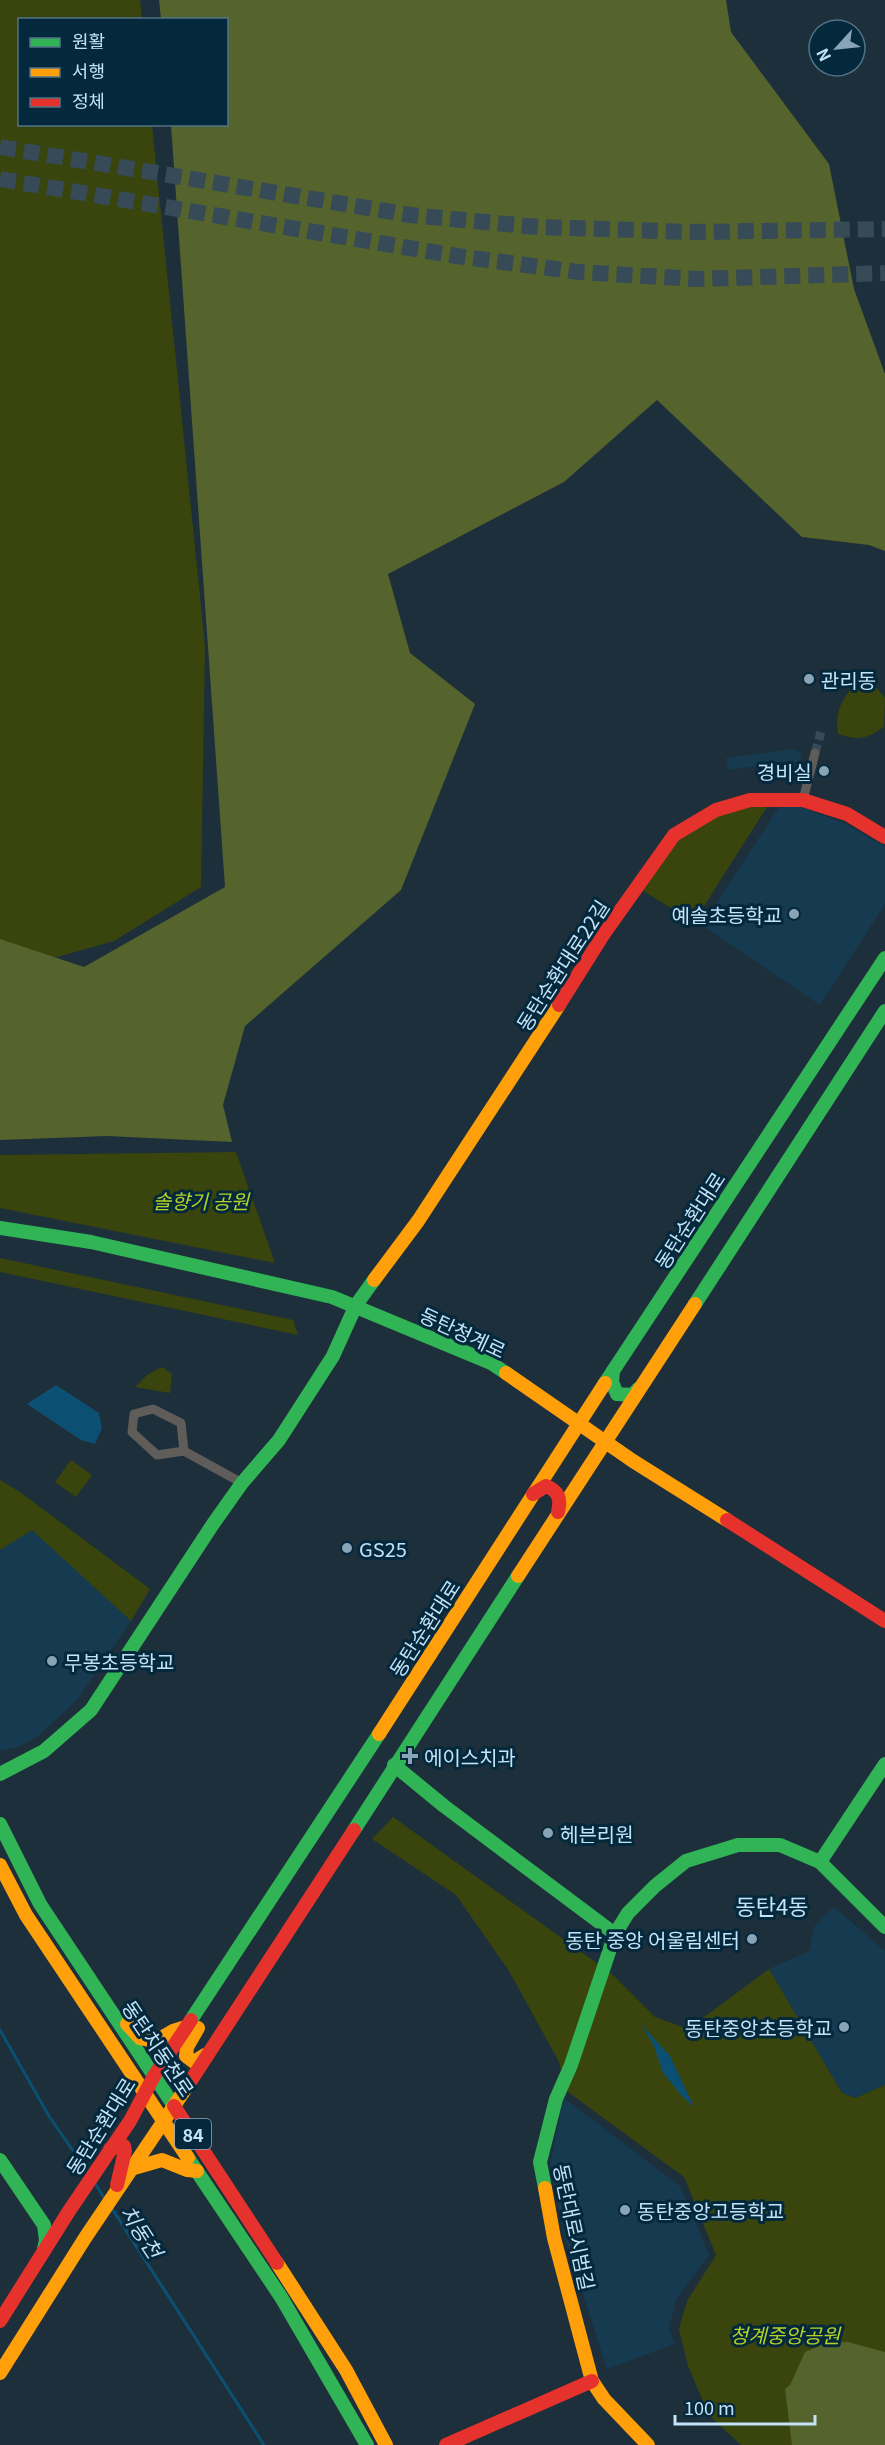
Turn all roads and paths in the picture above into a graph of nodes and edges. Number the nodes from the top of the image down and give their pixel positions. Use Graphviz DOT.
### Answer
graph roads {
  1 [pos="814,753"];
  2 [pos="803,800"];
  3 [pos="885,837"];
  4 [pos="885,958"];
  5 [pos="885,1011"];
  6 [pos="0,1228"];
  7 [pos="356,1305"];
  8 [pos="613,1371"];
  9 [pos="640,1387"];
  10 [pos="578,1424"];
  11 [pos="604,1442"];
  12 [pos="184,1451"];
  13 [pos="242,1483"];
  14 [pos="533,1494"];
  15 [pos="558,1514"];
  16 [pos="885,1621"];
  17 [pos="885,1764"];
  18 [pos="394,1765"];
  19 [pos="0,1774"];
  20 [pos="0,1824"];
  21 [pos="820,1862"];
  22 [pos="0,1865"];
  23 [pos="885,1927"];
  24 [pos="615,1934"];
  25 [pos="199,2012"];
  26 [pos="118,2022"];
  27 [pos="189,2026"];
  28 [pos="207,2054"];
  29 [pos="154,2076"];
  30 [pos="145,2093"];
  31 [pos="174,2105"];
  32 [pos="164,2122"];
  33 [pos="113,2145"];
  34 [pos="0,2160"];
  35 [pos="134,2168"];
  36 [pos="197,2171"];
  37 [pos="114,2196"];
  38 [pos="67,2215"];
  39 [pos="44,2225"];
  40 [pos="44,2250"];
  41 [pos="0,2321"];
  42 [pos="0,2373"];
  43 [pos="592,2381"];
  44 [pos="367,2445"];
  45 [pos="386,2445"];
  46 [pos="446,2445"];
  47 [pos="648,2445"];
  1 -- 2 [label="street"];
  2 -- 3 [label="street, 동탄순환대로22길"];
  2 -- 7 [label="street, 동탄순환대로22길"];
  4 -- 8 [label="street, 동탄순환대로"];
  5 -- 9 [label="street"];
  6 -- 7 [label="street, 동탄청계로"];
  7 -- 10 [label="street, 동탄청계로"];
  7 -- 13 [label="street, 동탄순환대로22길"];
  8 -- 9 [label="street"];
  8 -- 10 [label="street, 동탄순환대로"];
  9 -- 11 [label="street"];
  10 -- 11 [label="street, 동탄청계로"];
  10 -- 14 [label="street, 동탄순환대로"];
  11 -- 15 [label="street"];
  11 -- 16 [label="street, 동탄청계로"];
  12 -- 12 [label="street"];
  12 -- 13 [label="street"];
  13 -- 19 [label="street, 동탄순환대로22길"];
  14 -- 15 [label="street"];
  14 -- 25 [label="street, 동탄순환대로"];
  15 -- 18 [label="street"];
  17 -- 21 [label="street"];
  18 -- 24 [label="street"];
  18 -- 28 [label="street"];
  20 -- 26 [label="street, 동탄치동천로 / 84"];
  21 -- 23 [label="street, 동탄대로시범길"];
  21 -- 24 [label="street, 동탄대로시범길"];
  22 -- 30 [label="street, 동탄치동천로 / 84"];
  24 -- 43 [label="street, 동탄대로시범길"];
  25 -- 27 [label="street, 동탄순환대로"];
  25 -- 28 [label="street"];
  26 -- 27 [label="street"];
  26 -- 29 [label="street, 동탄치동천로 / 84"];
  27 -- 29 [label="street, 동탄순환대로"];
  28 -- 31 [label="street"];
  29 -- 30 [label="street, 동탄순환대로"];
  29 -- 31 [label="street, 동탄치동천로 / 84"];
  30 -- 32 [label="street, 동탄치동천로 / 84"];
  30 -- 33 [label="street, 동탄순환대로"];
  31 -- 32 [label="street"];
  31 -- 45 [label="street, 동탄치동천로 / 84"];
  32 -- 35 [label="street"];
  32 -- 36 [label="street, 동탄치동천로 / 84"];
  33 -- 37 [label="street"];
  33 -- 38 [label="street, 동탄순환대로"];
  34 -- 39 [label="street"];
  35 -- 36 [label="street"];
  35 -- 37 [label="street"];
  36 -- 44 [label="street, 동탄치동천로 / 84"];
  37 -- 42 [label="street"];
  38 -- 39 [label="street"];
  38 -- 40 [label="street, 동탄순환대로"];
  39 -- 40 [label="street"];
  40 -- 41 [label="street, 동탄순환대로"];
  43 -- 46 [label="street"];
  43 -- 47 [label="street, 동탄대로시범길"];
}
